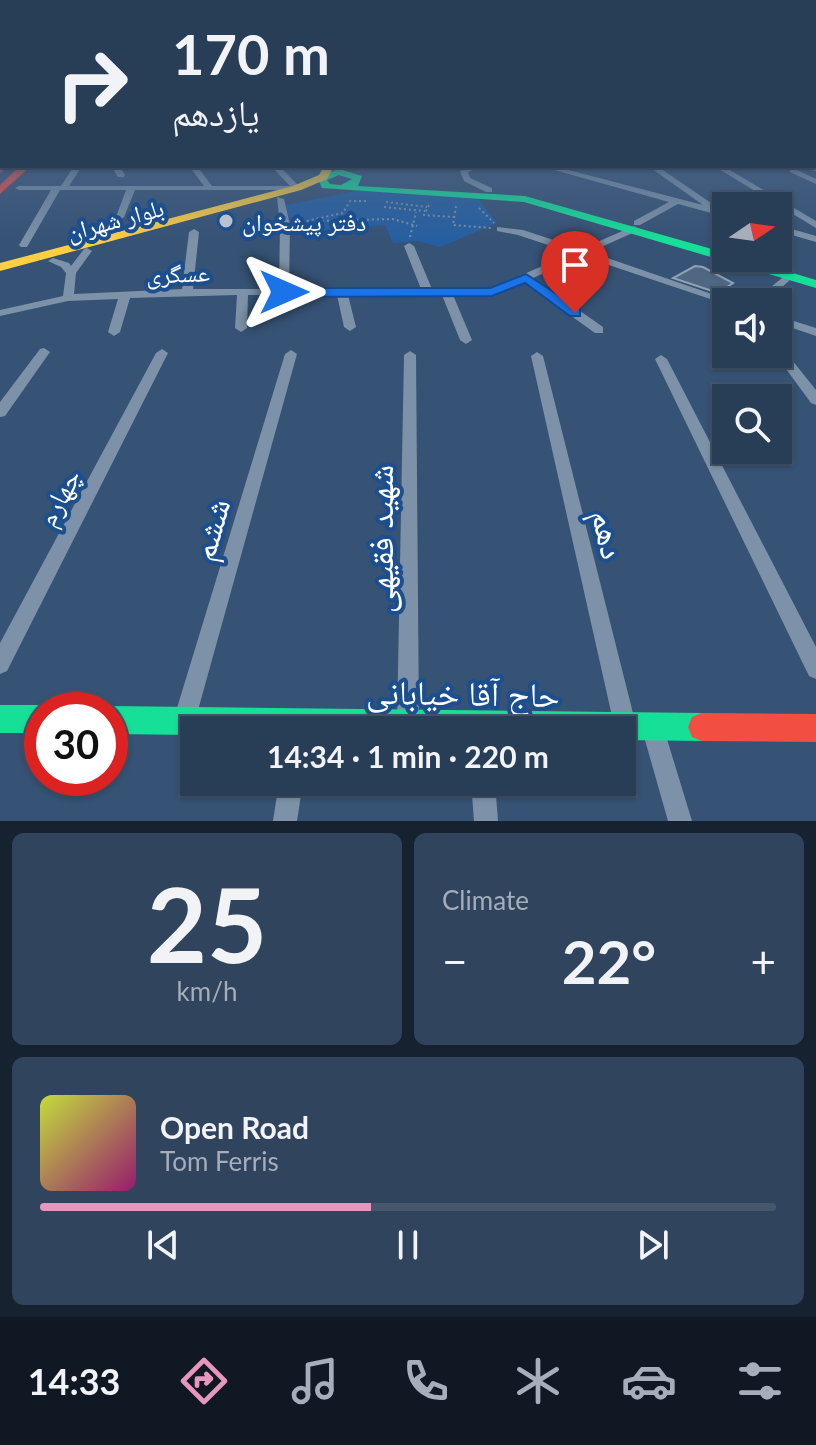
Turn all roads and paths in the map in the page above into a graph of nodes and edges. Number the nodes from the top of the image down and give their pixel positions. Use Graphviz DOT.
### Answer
graph roads {
  1 [pos="24,168"];
  2 [pos="76,168"];
  3 [pos="116,168"];
  4 [pos="195,168"];
  5 [pos="277,168"];
  6 [pos="478,168"];
  7 [pos="551,168"];
  8 [pos="587,168"];
  9 [pos="655,168"];
  10 [pos="721,168"];
  11 [pos="793,170"];
  12 [pos="121,175"];
  13 [pos="340,176"];
  14 [pos="603,182"];
  15 [pos="816,182"];
  16 [pos="460,183"];
  17 [pos="295,185"];
  18 [pos="132,187"];
  19 [pos="169,187"];
  20 [pos="209,187"];
  21 [pos="19,188"];
  22 [pos="60,188"];
  23 [pos="0,191"];
  24 [pos="254,193"];
  25 [pos="280,199"];
  26 [pos="368,199"];
  27 [pos="378,200"];
  28 [pos="677,201"];
  29 [pos="168,203"];
  30 [pos="430,204"];
  31 [pos="712,206"];
  32 [pos="384,207"];
  33 [pos="479,208"];
  34 [pos="417,210"];
  35 [pos="712,210"];
  36 [pos="426,211"];
  37 [pos="382,212"];
  38 [pos="120,217"];
  39 [pos="454,217"];
  40 [pos="312,220"];
  41 [pos="816,224"];
  42 [pos="285,225"];
  43 [pos="412,226"];
  44 [pos="417,226"];
  45 [pos="635,226"];
  46 [pos="500,229"];
  47 [pos="194,232"];
  48 [pos="792,232"];
  49 [pos="816,239"];
  50 [pos="24,245"];
  51 [pos="712,245"];
  52 [pos="409,246"];
  53 [pos="87,251"];
  54 [pos="581,252"];
  55 [pos="712,252"];
  56 [pos="53,261"];
  57 [pos="0,267"];
  58 [pos="792,269"];
  59 [pos="775,272"];
  60 [pos="71,273"];
  61 [pos="0,276"];
  62 [pos="788,276"];
  63 [pos="816,276"];
  64 [pos="526,278"];
  65 [pos="816,284"];
  66 [pos="775,288"];
  67 [pos="187,292"];
  68 [pos="243,292"];
  69 [pos="284,292"];
  70 [pos="342,293"];
  71 [pos="428,293"];
  72 [pos="447,293"];
  73 [pos="125,295"];
  74 [pos="712,296"];
  75 [pos="68,298"];
  76 [pos="0,313"];
  77 [pos="792,324"];
  78 [pos="350,327"];
  79 [pos="241,328"];
  80 [pos="599,330"];
  81 [pos="114,332"];
  82 [pos="816,332"];
  83 [pos="466,340"];
  84 [pos="44,352"];
  85 [pos="162,353"];
  86 [pos="291,354"];
  87 [pos="410,355"];
  88 [pos="537,356"];
  89 [pos="661,359"];
  90 [pos="792,368"];
  91 [pos="816,400"];
  92 [pos="0,412"];
  93 [pos="0,664"];
  94 [pos="816,669"];
  95 [pos="185,716"];
  96 [pos="408,716"];
  97 [pos="623,716"];
  98 [pos="0,719"];
  99 [pos="24,719"];
  100 [pos="128,720"];
  101 [pos="180,721"];
  102 [pos="636,726"];
  103 [pos="652,726"];
  104 [pos="816,728"];
  105 [pos="289,796"];
  106 [pos="484,796"];
  107 [pos="285,821"];
  108 [pos="486,821"];
  109 [pos="680,821"];
  1 -- 23 [label="street"];
  2 -- 22 [label="street"];
  3 -- 12 [label="street"];
  4 -- 20 [label="street"];
  5 -- 17 [label="street"];
  6 -- 16 [label="street"];
  7 -- 14 [label="street"];
  8 -- 14 [label="street"];
  9 -- 31 [label="street"];
  10 -- 41 [label="street"];
  11 -- 15 [label="street"];
  13 -- 16 [label="street, بلوار شهران"];
  13 -- 17 [label="street, بلوار شهران"];
  13 -- 25 [label="street, بلوار شهران"];
  13 -- 45 [label="street, بلوار شهران"];
  14 -- 28 [label="street"];
  16 -- 39 [label="path"];
  16 -- 45 [label="street, بلوار شهران"];
  17 -- 24 [label="street, بلوار شهران"];
  18 -- 19 [label="street"];
  18 -- 22 [label="street"];
  18 -- 38 [label="street"];
  19 -- 20 [label="street"];
  19 -- 29 [label="street"];
  20 -- 24 [label="street"];
  21 -- 22 [label="street"];
  22 -- 50 [label="street"];
  24 -- 57 [label="street, بلوار شهران"];
  25 -- 42 [label="street"];
  25 -- 53 [label="street, بلوار شهران"];
  26 -- 40 [label="path"];
  27 -- 32 [label="path"];
  28 -- 35 [label="street"];
  28 -- 45 [label="street, عسگری"];
  30 -- 36 [label="path"];
  32 -- 34 [label="path"];
  32 -- 37 [label="path"];
  33 -- 46 [label="path"];
  34 -- 36 [label="path"];
  34 -- 43 [label="path"];
  36 -- 39 [label="path"];
  39 -- 46 [label="path"];
  40 -- 42 [label="path"];
  40 -- 43 [label="path"];
  42 -- 69 [label="street"];
  43 -- 44 [label="path"];
  43 -- 52 [label="path"];
  45 -- 51 [label="street, بلوار شهران"];
  45 -- 54 [label="street, عسگری"];
  45 -- 55 [label="street, بلوار شهران"];
  46 -- 54 [label="street"];
  47 -- 67 [label="street"];
  48 -- 49 [label="street"];
  52 -- 71 [label="street"];
  53 -- 56 [label="street, بلوار شهران"];
  53 -- 60 [label="street"];
  54 -- 64 [label="street, عسگری"];
  54 -- 74 [label="street"];
  56 -- 60 [label="street"];
  56 -- 61 [label="street, بلوار شهران"];
  58 -- 63 [label="street"];
  59 -- 62 [label="street, بلوار شهران"];
  60 -- 75 [label="street"];
  62 -- 65 [label="street, بلوار شهران"];
  62 -- 66 [label="street"];
  64 -- 72 [label="street, عسگری"];
  64 -- 80 [label="street"];
  67 -- 68 [label="street, عسگری"];
  67 -- 73 [label="street, عسگری"];
  68 -- 69 [label="street, عسگری"];
  68 -- 79 [label="street"];
  69 -- 70 [label="street, عسگری"];
  70 -- 71 [label="street, عسگری"];
  70 -- 78 [label="street"];
  71 -- 72 [label="street, عسگری"];
  72 -- 83 [label="street"];
  73 -- 75 [label="street, عسگری"];
  73 -- 81 [label="street"];
  75 -- 76 [label="street, عسگری"];
  77 -- 82 [label="street"];
  84 -- 92 [label="street"];
  85 -- 93 [label="street, چهارم"];
  86 -- 95 [label="street, ششم"];
  87 -- 96 [label="street, شهید فقیهی"];
  88 -- 97 [label="street, دهم"];
  89 -- 94 [label="street"];
  90 -- 91 [label="street"];
  98 -- 99 [label="street"];
  100 -- 101 [label="street, حاج آقا خیابانی"];
  102 -- 103 [label="street, حاج آقا خیابانی"];
  103 -- 104 [label="street, حاج آقا خیابانی"];
  103 -- 109 [label="street"];
  105 -- 107 [label="street"];
  106 -- 108 [label="street"];
}
